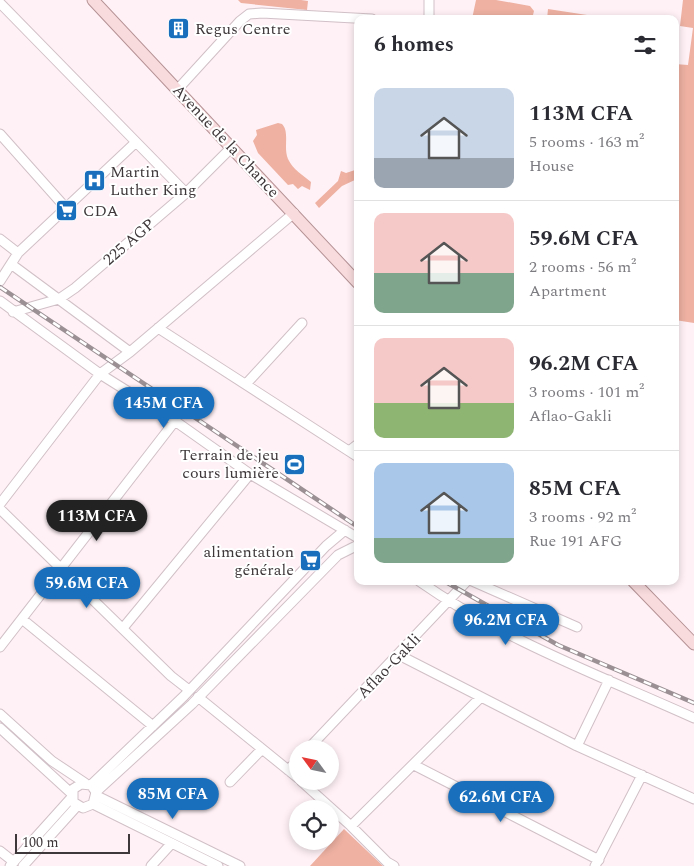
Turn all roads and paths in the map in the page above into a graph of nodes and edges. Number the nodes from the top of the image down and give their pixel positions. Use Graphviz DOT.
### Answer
graph roads {
  1 [pos="93,0"];
  2 [pos="429,0"];
  3 [pos="0,3"];
  4 [pos="429,15"];
  5 [pos="354,18"];
  6 [pos="177,90"];
  7 [pos="0,134"];
  8 [pos="136,143"];
  9 [pos="231,148"];
  10 [pos="186,193"];
  11 [pos="65,207"];
  12 [pos="294,213"];
  13 [pos="0,238"];
  14 [pos="18,253"];
  15 [pos="11,264"];
  16 [pos="354,279"];
  17 [pos="0,281"];
  18 [pos="58,299"];
  19 [pos="0,301"];
  20 [pos="13,312"];
  21 [pos="302,323"];
  22 [pos="158,328"];
  23 [pos="130,352"];
  24 [pos="100,374"];
  25 [pos="246,384"];
  26 [pos="174,421"];
  27 [pos="354,447"];
  28 [pos="349,451"];
  29 [pos="354,454"];
  30 [pos="250,474"];
  31 [pos="0,504"];
  32 [pos="0,509"];
  33 [pos="5,517"];
  34 [pos="345,530"];
  35 [pos="354,536"];
  36 [pos="354,547"];
  37 [pos="62,568"];
  38 [pos="426,585"];
  39 [pos="464,585"];
  40 [pos="481,585"];
  41 [pos="637,585"];
  42 [pos="449,602"];
  43 [pos="22,618"];
  44 [pos="577,627"];
  45 [pos="124,628"];
  46 [pos="694,644"];
  47 [pos="0,647"];
  48 [pos="399,655"];
  49 [pos="609,680"];
  50 [pos="189,690"];
  51 [pos="198,697"];
  52 [pos="480,698"];
  53 [pos="0,714"];
  54 [pos="694,718"];
  55 [pos="153,726"];
  56 [pos="0,728"];
  57 [pos="317,740"];
  58 [pos="577,746"];
  59 [pos="262,749"];
  60 [pos="414,765"];
  61 [pos="288,770"];
  62 [pos="642,776"];
  63 [pos="230,782"];
  64 [pos="311,790"];
  65 [pos="92,792"];
  66 [pos="72,795"];
  67 [pos="694,799"];
  68 [pos="77,806"];
  69 [pos="351,826"];
  70 [pos="171,844"];
  71 [pos="0,851"];
  72 [pos="597,863"];
  73 [pos="12,864"];
  74 [pos="390,865"];
  75 [pos="22,866"];
  76 [pos="151,866"];
  77 [pos="218,866"];
  78 [pos="240,866"];
  1 -- 6 [label="main road, Avenue de la Chance"];
  2 -- 4 [label="street"];
  3 -- 8 [label="street"];
  5 -- 6 [label="street"];
  6 -- 9 [label="main road, Avenue de la Chance"];
  7 -- 11 [label="street"];
  8 -- 10 [label="street"];
  8 -- 11 [label="street"];
  9 -- 10 [label="street, 225 AGP"];
  9 -- 12 [label="main road, Avenue de la Chance"];
  10 -- 18 [label="street, 225 AGP"];
  11 -- 14 [label="street"];
  12 -- 16 [label="main road, Avenue de la Chance"];
  12 -- 22 [label="street"];
  13 -- 14 [label="street"];
  14 -- 15 [label="street"];
  15 -- 17 [label="street"];
  15 -- 18 [label="street"];
  18 -- 20 [label="street, 225 AGP"];
  18 -- 23 [label="street"];
  19 -- 20 [label="street"];
  20 -- 24 [label="street"];
  21 -- 25 [label="street"];
  22 -- 23 [label="street"];
  22 -- 25 [label="street"];
  23 -- 24 [label="street"];
  24 -- 26 [label="street"];
  24 -- 31 [label="street"];
  25 -- 28 [label="street"];
  26 -- 30 [label="street"];
  26 -- 37 [label="street"];
  27 -- 28 [label="street"];
  28 -- 29 [label="street"];
  30 -- 34 [label="street"];
  30 -- 45 [label="street"];
  32 -- 33 [label="street"];
  33 -- 37 [label="street"];
  34 -- 35 [label="street"];
  34 -- 50 [label="street"];
  36 -- 51 [label="street"];
  37 -- 43 [label="street"];
  37 -- 45 [label="street"];
  38 -- 42 [label="street"];
  39 -- 42 [label="street, Aflao-Gakli"];
  40 -- 44 [label="street"];
  41 -- 46 [label="main road"];
  42 -- 48 [label="street, Aflao-Gakli"];
  42 -- 49 [label="street"];
  43 -- 47 [label="street"];
  43 -- 55 [label="street"];
  45 -- 50 [label="street"];
  48 -- 52 [label="street"];
  48 -- 57 [label="street, Aflao-Gakli"];
  49 -- 54 [label="street"];
  49 -- 58 [label="street"];
  50 -- 55 [label="street"];
  51 -- 59 [label="street"];
  51 -- 65 [label="street"];
  52 -- 58 [label="street"];
  52 -- 60 [label="street"];
  53 -- 65 [label="street"];
  55 -- 65 [label="street"];
  56 -- 66 [label="street"];
  58 -- 62 [label="street"];
  59 -- 61 [label="street"];
  59 -- 63 [label="street"];
  60 -- 69 [label="street"];
  60 -- 72 [label="street"];
  62 -- 67 [label="street"];
  62 -- 72 [label="street"];
  64 -- 69 [label="street"];
  65 -- 66 [label="street"];
  65 -- 68 [label="street"];
  65 -- 70 [label="street"];
  65 -- 78 [label="street"];
  66 -- 68 [label="street"];
  66 -- 73 [label="street"];
  68 -- 75 [label="street"];
  69 -- 74 [label="street"];
  70 -- 76 [label="street"];
  70 -- 77 [label="street"];
  71 -- 73 [label="street"];
}
